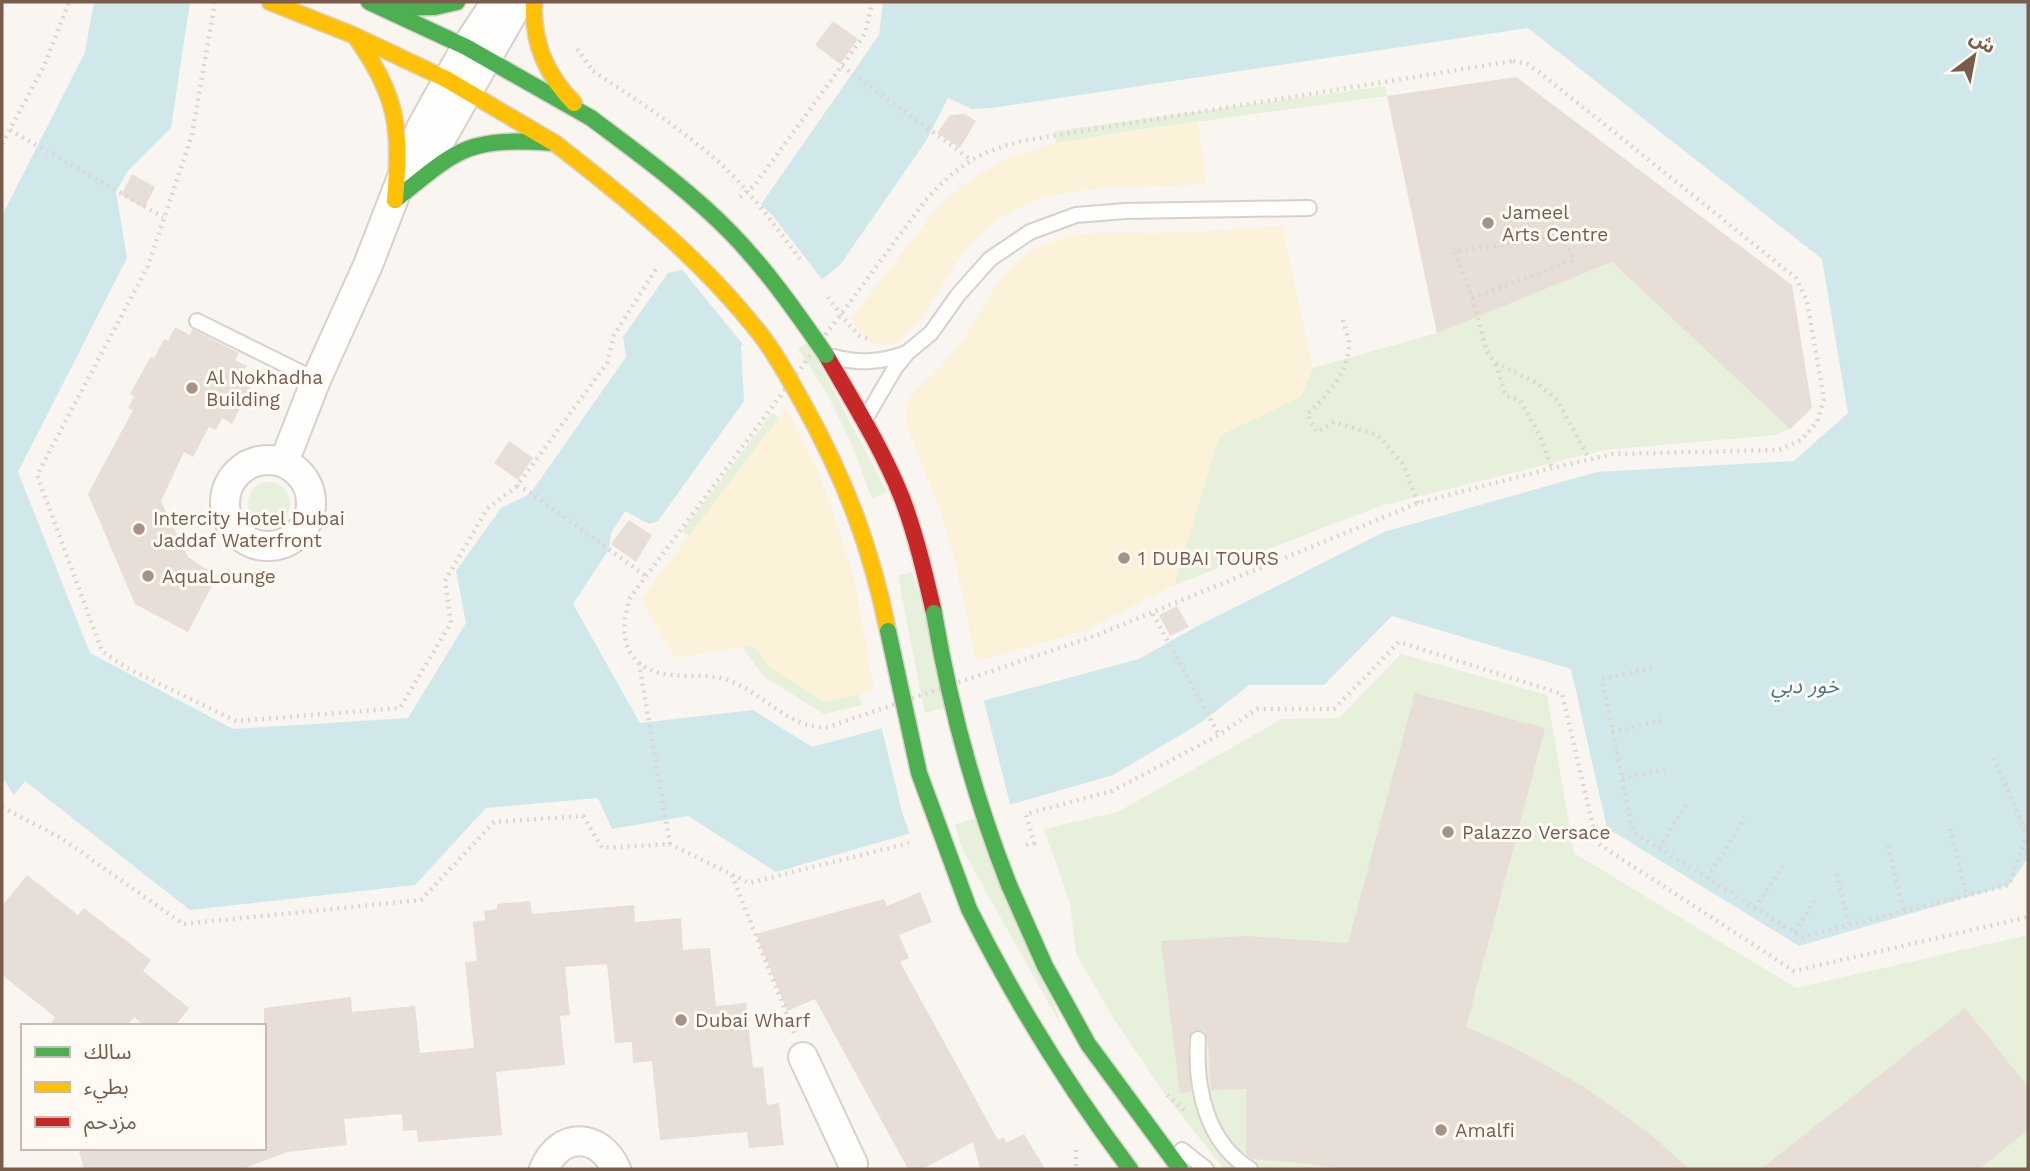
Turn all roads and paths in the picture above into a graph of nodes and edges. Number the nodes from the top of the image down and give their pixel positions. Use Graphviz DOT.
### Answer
graph roads {
  1 [pos="69,2"];
  2 [pos="215,2"];
  3 [pos="270,2"];
  4 [pos="457,2"];
  5 [pos="496,2"];
  6 [pos="519,2"];
  7 [pos="534,2"];
  8 [pos="872,2"];
  9 [pos="376,5"];
  10 [pos="353,35"];
  11 [pos="476,52"];
  12 [pos="842,66"];
  13 [pos="457,85"];
  14 [pos="591,118"];
  15 [pos="10,130"];
  16 [pos="2,144"];
  17 [pos="556,144"];
  18 [pos="970,159"];
  19 [pos="395,200"];
  20 [pos="734,203"];
  21 [pos="1309,208"];
  22 [pos="163,217"];
  23 [pos="663,263"];
  24 [pos="1472,298"];
  25 [pos="1343,320"];
  26 [pos="197,321"];
  27 [pos="849,325"];
  28 [pos="880,342"];
  29 [pos="908,352"];
  30 [pos="826,355"];
  31 [pos="1496,363"];
  32 [pos="316,380"];
  33 [pos="777,385"];
  34 [pos="782,394"];
  35 [pos="797,406"];
  36 [pos="865,422"];
  37 [pos="1589,458"];
  38 [pos="284,462"];
  39 [pos="1552,468"];
  40 [pos="517,486"];
  41 [pos="1418,503"];
  42 [pos="647,576"];
  43 [pos="1153,614"];
  44 [pos="639,663"];
  45 [pos="1652,668"];
  46 [pos="1663,720"];
  47 [pos="1612,732"];
  48 [pos="1219,735"];
  49 [pos="1994,758"];
  50 [pos="1665,769"];
  51 [pos="1622,778"];
  52 [pos="1688,803"];
  53 [pos="2,807"];
  54 [pos="1745,818"];
  55 [pos="1950,829"];
  56 [pos="2027,833"];
  57 [pos="670,844"];
  58 [pos="1888,846"];
  59 [pos="1021,847"];
  60 [pos="1659,848"];
  61 [pos="913,853"];
  62 [pos="1785,862"];
  63 [pos="732,874"];
  64 [pos="1836,874"];
  65 [pos="1708,878"];
  66 [pos="1967,895"];
  67 [pos="1814,901"];
  68 [pos="1755,908"];
  69 [pos="1904,912"];
  70 [pos="2028,918"];
  71 [pos="1849,925"];
  72 [pos="1794,932"];
  73 [pos="1198,1039"];
  74 [pos="803,1058"];
  75 [pos="1164,1093"];
  76 [pos="1189,1114"];
  77 [pos="1145,1124"];
  78 [pos="1100,1130"];
  79 [pos="855,1168"];
  80 [pos="544,1169"];
  81 [pos="616,1169"];
  82 [pos="1113,1169"];
  83 [pos="1130,1169"];
  84 [pos="1180,1169"];
  85 [pos="1206,1169"];
  86 [pos="1250,1169"];
  1 -- 15 [label="path"];
  2 -- 22 [label="path"];
  3 -- 10 [label="street"];
  4 -- 9 [label="street"];
  5 -- 11 [label="street"];
  6 -- 11 [label="street"];
  7 -- 14 [label="street"];
  8 -- 12 [label="path"];
  9 -- 11 [label="street"];
  10 -- 13 [label="street"];
  10 -- 19 [label="street"];
  11 -- 13 [label="street"];
  11 -- 14 [label="street"];
  12 -- 18 [label="path"];
  12 -- 20 [label="path"];
  13 -- 17 [label="street"];
  13 -- 19 [label="street"];
  14 -- 30 [label="street, bridge"];
  15 -- 16 [label="path"];
  15 -- 22 [label="path"];
  17 -- 19 [label="street"];
  17 -- 35 [label="street, bridge"];
  18 -- 34 [label="path"];
  18 -- 37 [label="path"];
  19 -- 32 [label="street"];
  21 -- 29 [label="lane"];
  22 -- 40 [label="path"];
  23 -- 40 [label="path"];
  24 -- 24 [label="path"];
  24 -- 31 [label="path"];
  25 -- 41 [label="path"];
  26 -- 32 [label="lane"];
  27 -- 28 [label="path"];
  29 -- 30 [label="lane"];
  29 -- 36 [label="lane"];
  30 -- 36 [label="street"];
  31 -- 37 [label="path"];
  31 -- 39 [label="path"];
  32 -- 38 [label="street"];
  33 -- 34 [label="path"];
  34 -- 35 [label="path"];
  34 -- 42 [label="path"];
  35 -- 78 [label="street, bridge"];
  36 -- 77 [label="street, bridge"];
  37 -- 39 [label="path"];
  39 -- 41 [label="path"];
  40 -- 42 [label="path"];
  41 -- 43 [label="path"];
  42 -- 44 [label="path"];
  43 -- 44 [label="path"];
  43 -- 48 [label="path"];
  44 -- 57 [label="path"];
  45 -- 47 [label="path"];
  46 -- 47 [label="path"];
  47 -- 51 [label="path"];
  48 -- 59 [label="path"];
  48 -- 70 [label="path"];
  49 -- 56 [label="path"];
  50 -- 51 [label="path"];
  51 -- 60 [label="path"];
  52 -- 60 [label="path"];
  53 -- 57 [label="path"];
  54 -- 65 [label="path"];
  55 -- 66 [label="path"];
  56 -- 66 [label="path"];
  57 -- 63 [label="path"];
  58 -- 69 [label="path"];
  60 -- 65 [label="path"];
  61 -- 63 [label="path"];
  62 -- 68 [label="path"];
  63 -- 74 [label="path"];
  64 -- 71 [label="path"];
  65 -- 68 [label="path"];
  66 -- 69 [label="path"];
  67 -- 72 [label="path"];
  68 -- 72 [label="path"];
  69 -- 71 [label="path"];
  71 -- 72 [label="path"];
  73 -- 86 [label="lane"];
  74 -- 79 [label="street"];
  75 -- 76 [label="path"];
  77 -- 84 [label="street"];
  77 -- 85 [label="lane"];
  78 -- 82 [label="street"];
  78 -- 83 [label="street"];
  80 -- 81 [label="street"];
}
